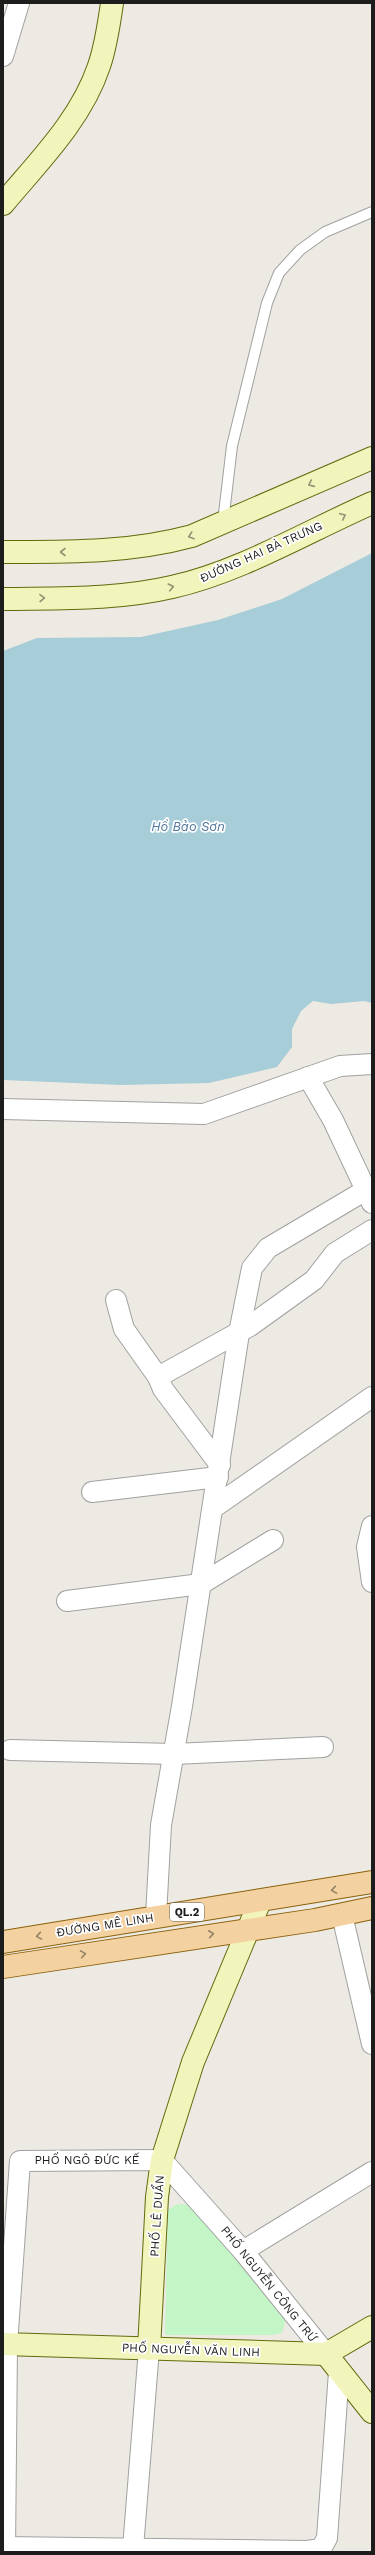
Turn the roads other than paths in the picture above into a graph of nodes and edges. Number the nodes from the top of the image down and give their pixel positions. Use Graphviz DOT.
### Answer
graph roads {
  1 [pos="19,3"];
  2 [pos="112,3"];
  3 [pos="3,56"];
  4 [pos="3,204"];
  5 [pos="372,212"];
  6 [pos="372,458"];
  7 [pos="372,503"];
  8 [pos="223,522"];
  9 [pos="3,552"];
  10 [pos="3,599"];
  11 [pos="372,1064"];
  12 [pos="308,1077"];
  13 [pos="3,1109"];
  14 [pos="369,1196"];
  15 [pos="372,1230"];
  16 [pos="116,1300"];
  17 [pos="239,1333"];
  18 [pos="158,1377"];
  19 [pos="372,1397"];
  20 [pos="219,1471"];
  21 [pos="92,1492"];
  22 [pos="213,1508"];
  23 [pos="372,1526"];
  24 [pos="273,1540"];
  25 [pos="372,1582"];
  26 [pos="201,1584"];
  27 [pos="67,1601"];
  28 [pos="323,1747"];
  29 [pos="10,1750"];
  30 [pos="174,1754"];
  31 [pos="372,1882"];
  32 [pos="260,1901"];
  33 [pos="372,1908"];
  34 [pos="342,1915"];
  35 [pos="156,1916"];
  36 [pos="246,1930"];
  37 [pos="3,1942"];
  38 [pos="3,1967"];
  39 [pos="371,2034"];
  40 [pos="162,2160"];
  41 [pos="372,2172"];
  42 [pos="243,2251"];
  43 [pos="372,2327"];
  44 [pos="5,2344"];
  45 [pos="149,2349"];
  46 [pos="326,2354"];
  47 [pos="339,2372"];
  48 [pos="372,2412"];
  49 [pos="4,2549"];
  50 [pos="130,2551"];
  1 -- 3 [label="street"];
  2 -- 4 [label="street"];
  5 -- 8 [label="lane"];
  6 -- 8 [label="street, one-way"];
  10 -- 7 [label="street, ĐƯỜNG HAI BÀ TRƯNG, one-way"];
  8 -- 9 [label="street, one-way"];
  11 -- 12 [label="street"];
  12 -- 13 [label="street"];
  12 -- 14 [label="street"];
  14 -- 17 [label="street"];
  15 -- 17 [label="street"];
  16 -- 18 [label="street"];
  17 -- 18 [label="street"];
  17 -- 20 [label="street"];
  18 -- 20 [label="street"];
  19 -- 22 [label="street"];
  20 -- 21 [label="street"];
  20 -- 22 [label="street"];
  22 -- 26 [label="street"];
  23 -- 25 [label="street"];
  24 -- 26 [label="street"];
  26 -- 27 [label="street"];
  26 -- 30 [label="street"];
  28 -- 30 [label="street"];
  29 -- 30 [label="street"];
  30 -- 35 [label="street"];
  31 -- 32 [label="main road, ĐƯỜNG MÊ LINH / QL.2, one-way"];
  32 -- 35 [label="main road, ĐƯỜNG MÊ LINH / QL.2"];
  32 -- 36 [label="street, PHỐ LÊ DUẨN"];
  33 -- 34 [label="main road, QL.2"];
  34 -- 36 [label="main road, QL.2"];
  34 -- 39 [label="street"];
  35 -- 37 [label="main road, ĐƯỜNG MÊ LINH / QL.2, one-way"];
  38 -- 36 [label="main road, QL.2, one-way"];
  36 -- 40 [label="street, PHỐ LÊ DUẨN"];
  40 -- 42 [label="street, PHỐ NGUYỄN CÔNG TRỨ"];
  40 -- 44 [label="street, PHỐ NGÔ ĐỨC KẾ"];
  40 -- 45 [label="street, PHỐ LÊ DUẨN"];
  41 -- 42 [label="street"];
  42 -- 46 [label="street, PHỐ NGUYỄN CÔNG TRỨ"];
  43 -- 46 [label="street"];
  44 -- 45 [label="street, PHỐ NGUYỄN VĂN LINH"];
  44 -- 49 [label="street, PHỐ NGÔ ĐỨC KẾ"];
  45 -- 46 [label="street, PHỐ NGUYỄN VĂN LINH"];
  45 -- 50 [label="street, PHỐ LÊ DUẨN"];
  46 -- 47 [label="street, PHỐ NGUYỄN CÔNG TRỨ"];
  47 -- 48 [label="street, PHỐ NGUYỄN CÔNG TRỨ"];
  47 -- 50 [label="street"];
  49 -- 50 [label="street"];
}
